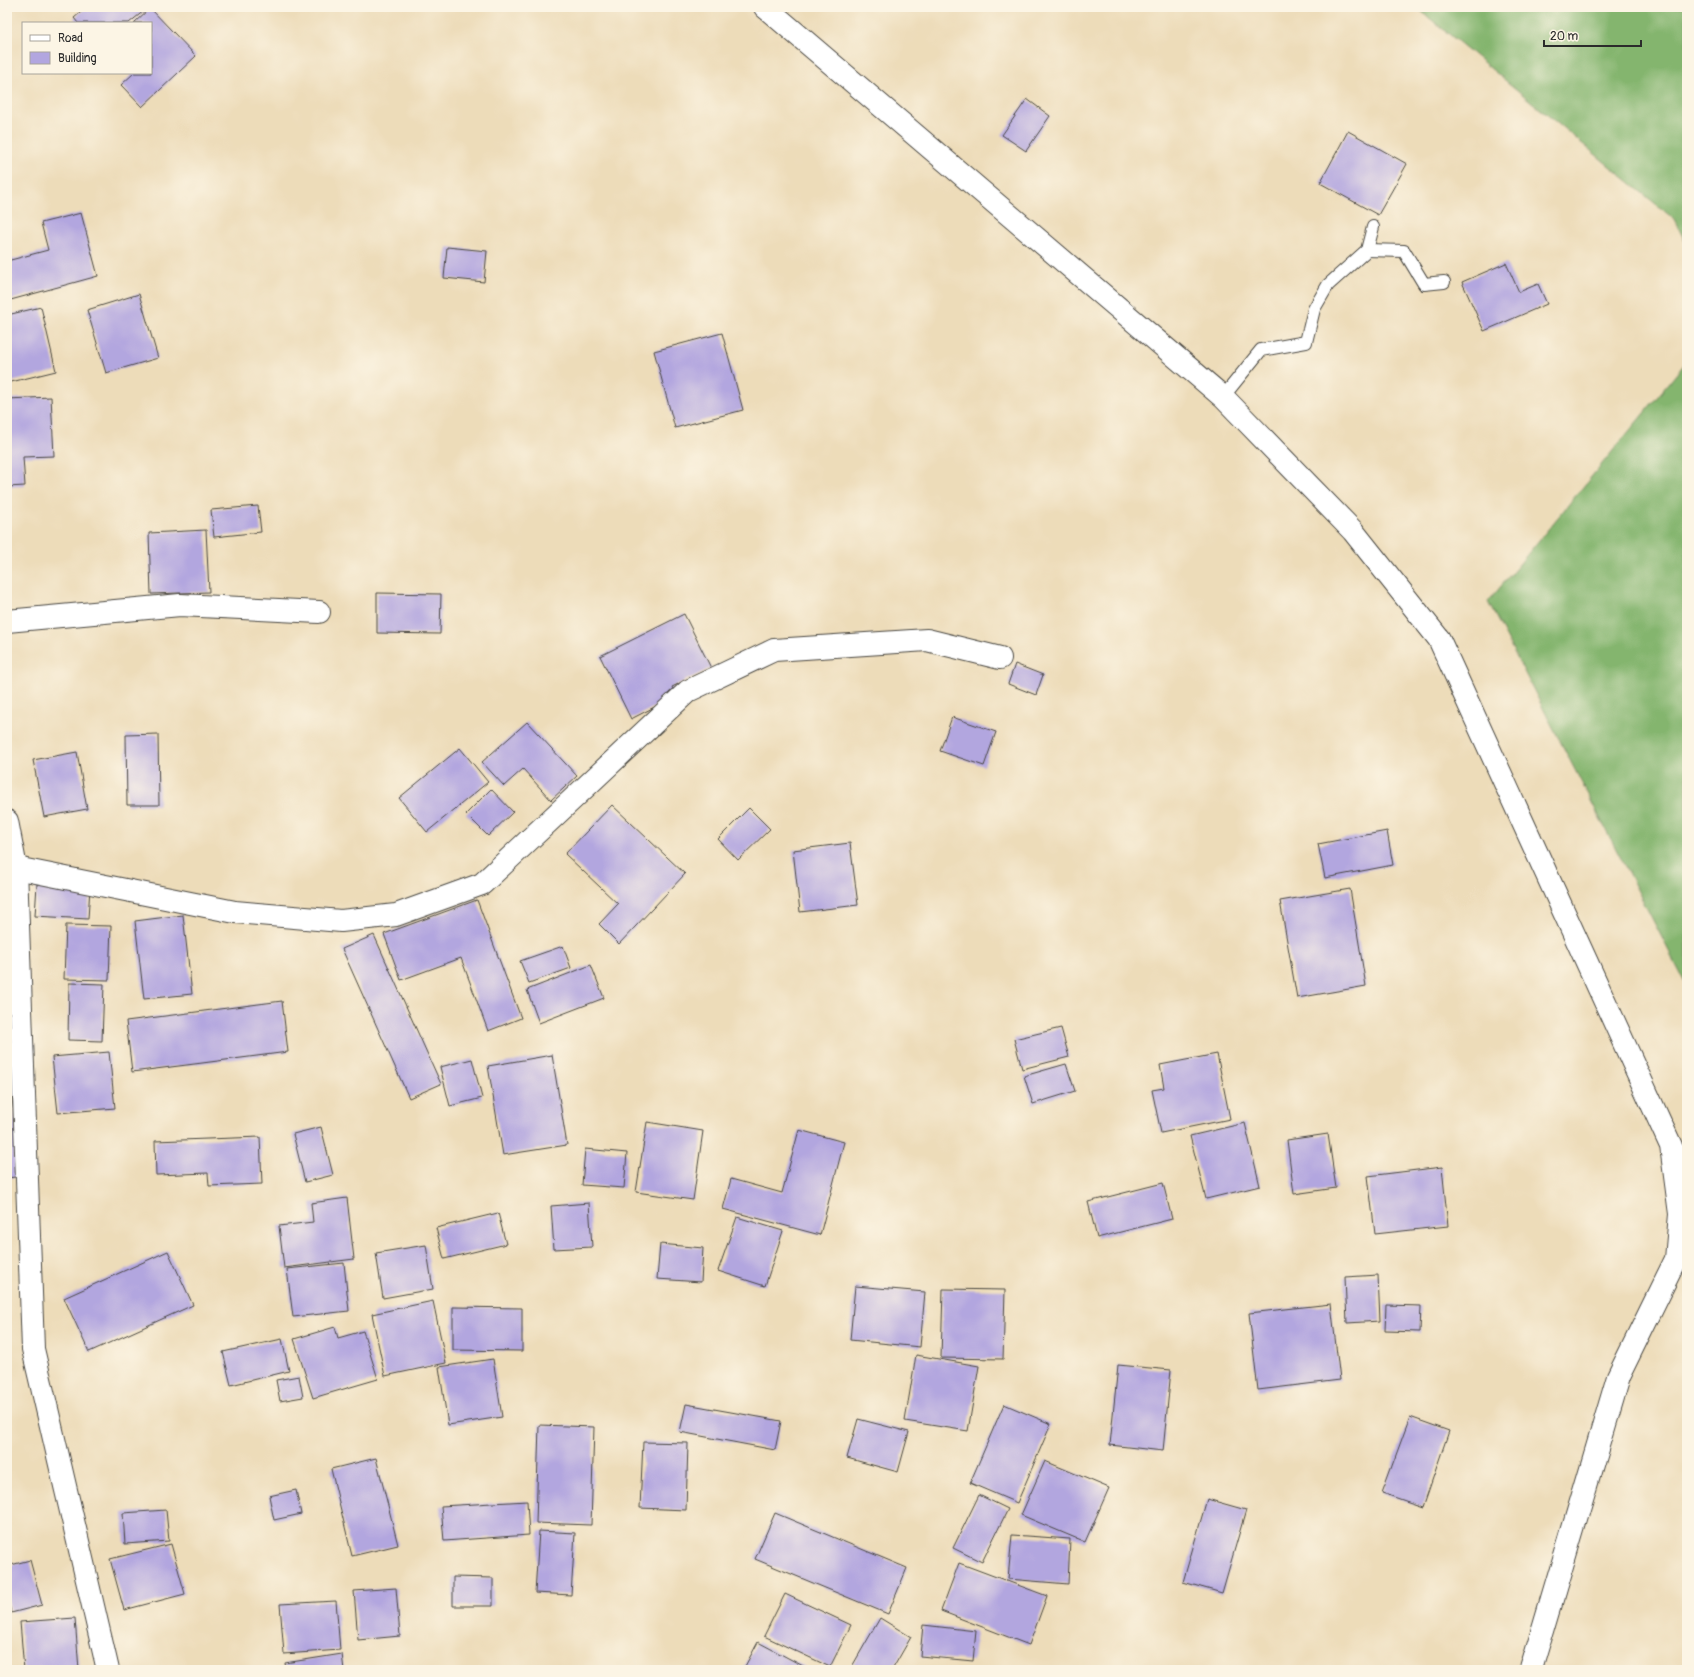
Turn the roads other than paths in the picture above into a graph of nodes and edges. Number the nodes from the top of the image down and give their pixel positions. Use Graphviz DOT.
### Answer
graph roads {
  1 [pos="764,7"];
  2 [pos="1373,228"];
  3 [pos="1367,250"];
  4 [pos="1444,282"];
  5 [pos="1223,397"];
  6 [pos="319,612"];
  7 [pos="7,621"];
  8 [pos="1000,658"];
  9 [pos="7,821"];
  10 [pos="16,868"];
  11 [pos="108,1670"];
  12 [pos="1531,1670"];
  1 -- 5 [label="street"];
  2 -- 3 [label="lane"];
  3 -- 4 [label="lane"];
  3 -- 5 [label="lane"];
  5 -- 12 [label="street"];
  6 -- 7 [label="street"];
  8 -- 10 [label="street"];
  9 -- 10 [label="street"];
  10 -- 11 [label="street"];
}
